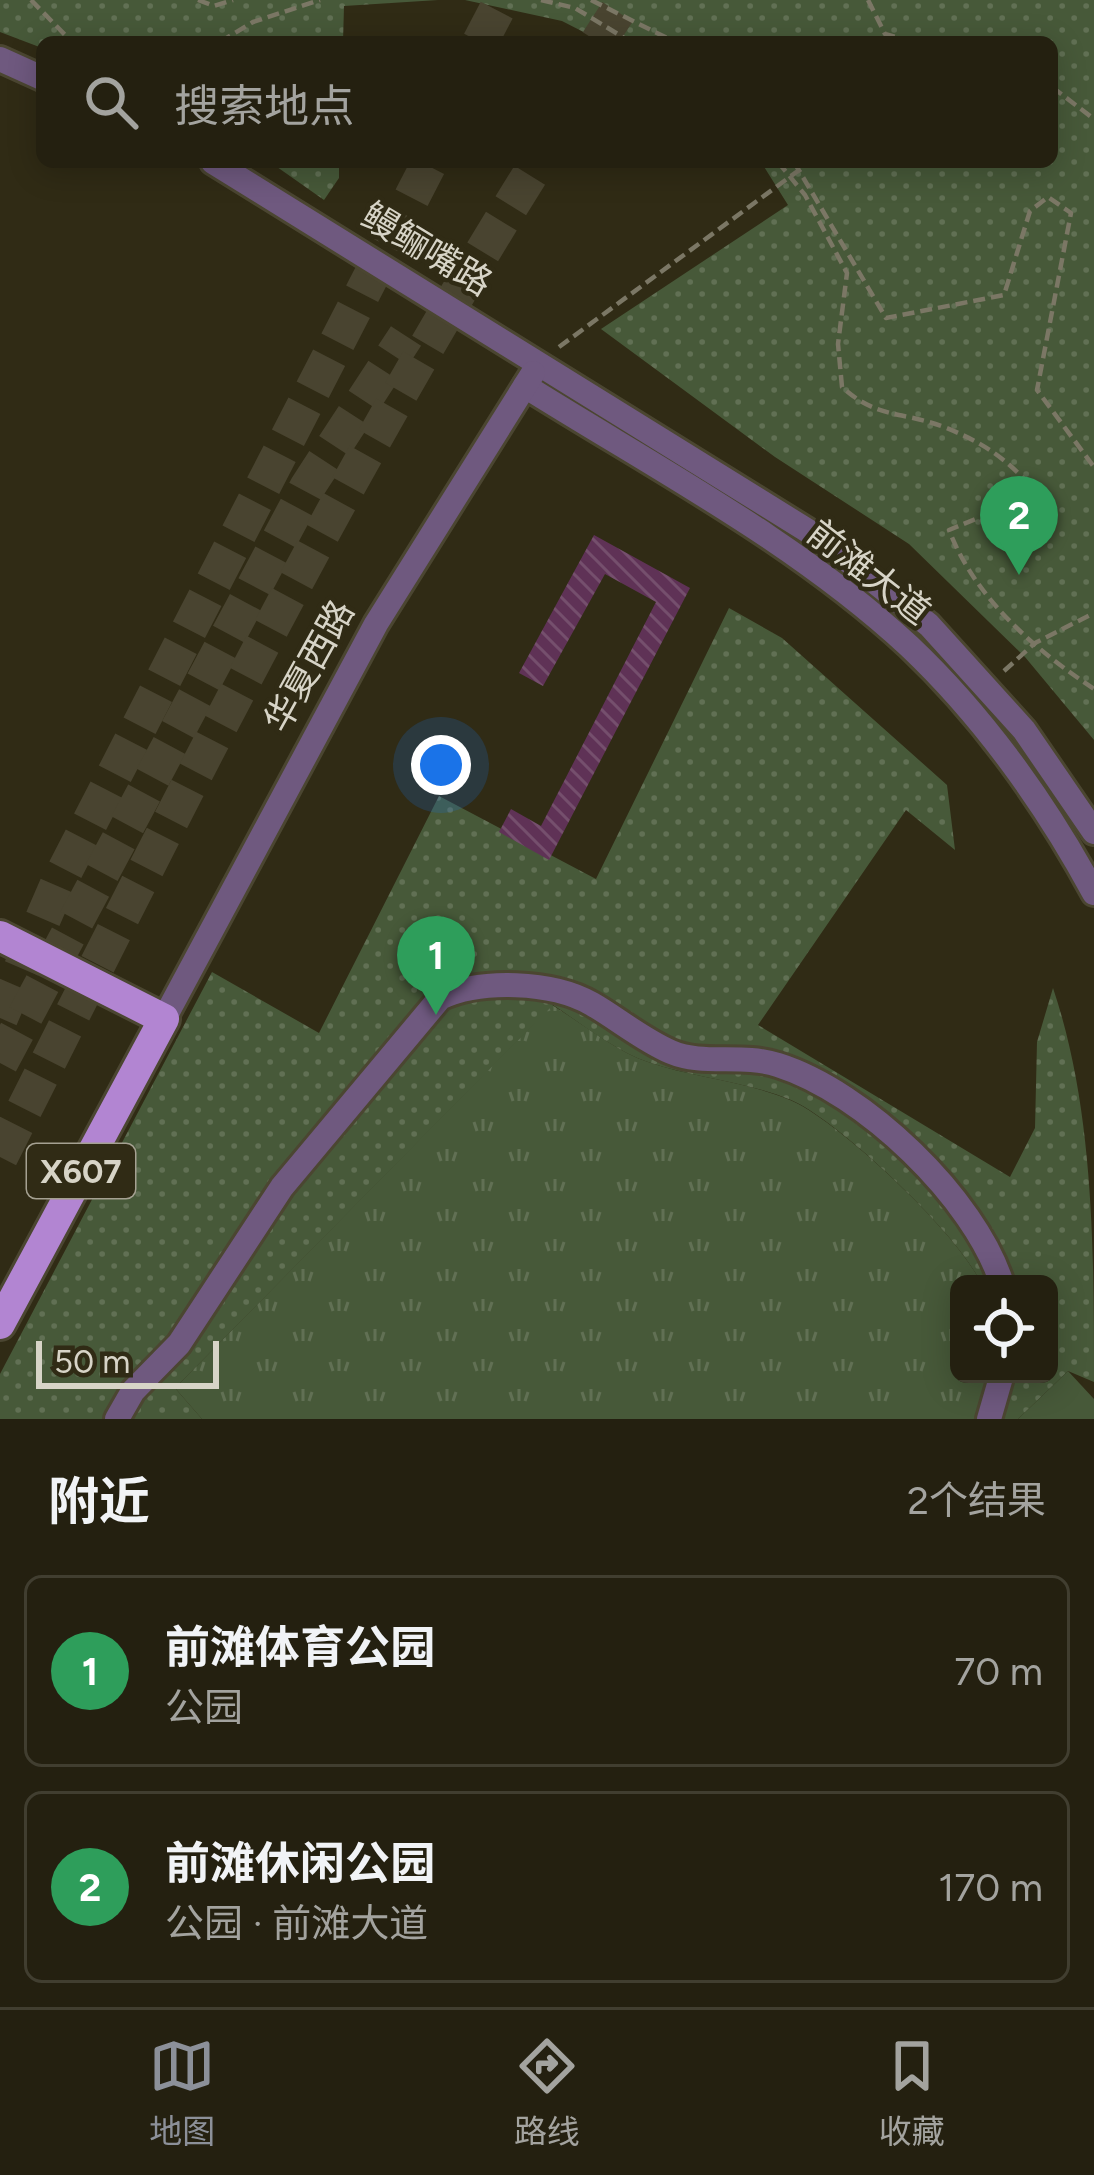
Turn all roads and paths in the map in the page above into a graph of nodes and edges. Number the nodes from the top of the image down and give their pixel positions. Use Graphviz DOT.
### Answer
graph roads {
  1 [pos="31,0"];
  2 [pos="198,0"];
  3 [pos="233,0"];
  4 [pos="320,0"];
  5 [pos="541,0"];
  6 [pos="592,0"];
  7 [pos="868,0"];
  8 [pos="885,34"];
  9 [pos="66,36"];
  10 [pos="230,36"];
  11 [pos="622,36"];
  12 [pos="663,36"];
  13 [pos="888,36"];
  14 [pos="892,36"];
  15 [pos="0,59"];
  16 [pos="36,75"];
  17 [pos="1058,92"];
  18 [pos="1094,119"];
  19 [pos="223,168"];
  20 [pos="783,168"];
  21 [pos="802,168"];
  22 [pos="799,170"];
  23 [pos="788,175"];
  24 [pos="540,361"];
  25 [pos="525,386"];
  26 [pos="1094,467"];
  27 [pos="1094,613"];
  28 [pos="1035,644"];
  29 [pos="1094,689"];
  30 [pos="1094,832"];
  31 [pos="1094,893"];
  32 [pos="0,936"];
  33 [pos="164,1019"];
  34 [pos="999,1275"];
  35 [pos="0,1324"];
  36 [pos="999,1383"];
  37 [pos="117,1419"];
  38 [pos="989,1419"];
  1 -- 9 [label="path"];
  2 -- 3 [label="path"];
  4 -- 10 [label="path"];
  5 -- 11 [label="path"];
  6 -- 12 [label="path"];
  7 -- 8 [label="path"];
  8 -- 13 [label="path"];
  8 -- 14 [label="path"];
  15 -- 16 [label="street"];
  17 -- 18 [label="path"];
  19 -- 24 [label="street, 鳗鲡嘴路"];
  20 -- 23 [label="path"];
  21 -- 22 [label="path"];
  22 -- 23 [label="path"];
  22 -- 26 [label="path"];
  23 -- 24 [label="path"];
  23 -- 28 [label="path"];
  24 -- 25 [label="street, 华夏西路"];
  24 -- 30 [label="street, 前滩大道"];
  25 -- 31 [label="street, 前滩大道"];
  25 -- 33 [label="street, 华夏西路"];
  27 -- 28 [label="path"];
  28 -- 29 [label="path"];
  32 -- 33 [label="main road"];
  33 -- 35 [label="main road, 华夏西路 / X607"];
  34 -- 37 [label="street"];
  36 -- 38 [label="street"];
}
